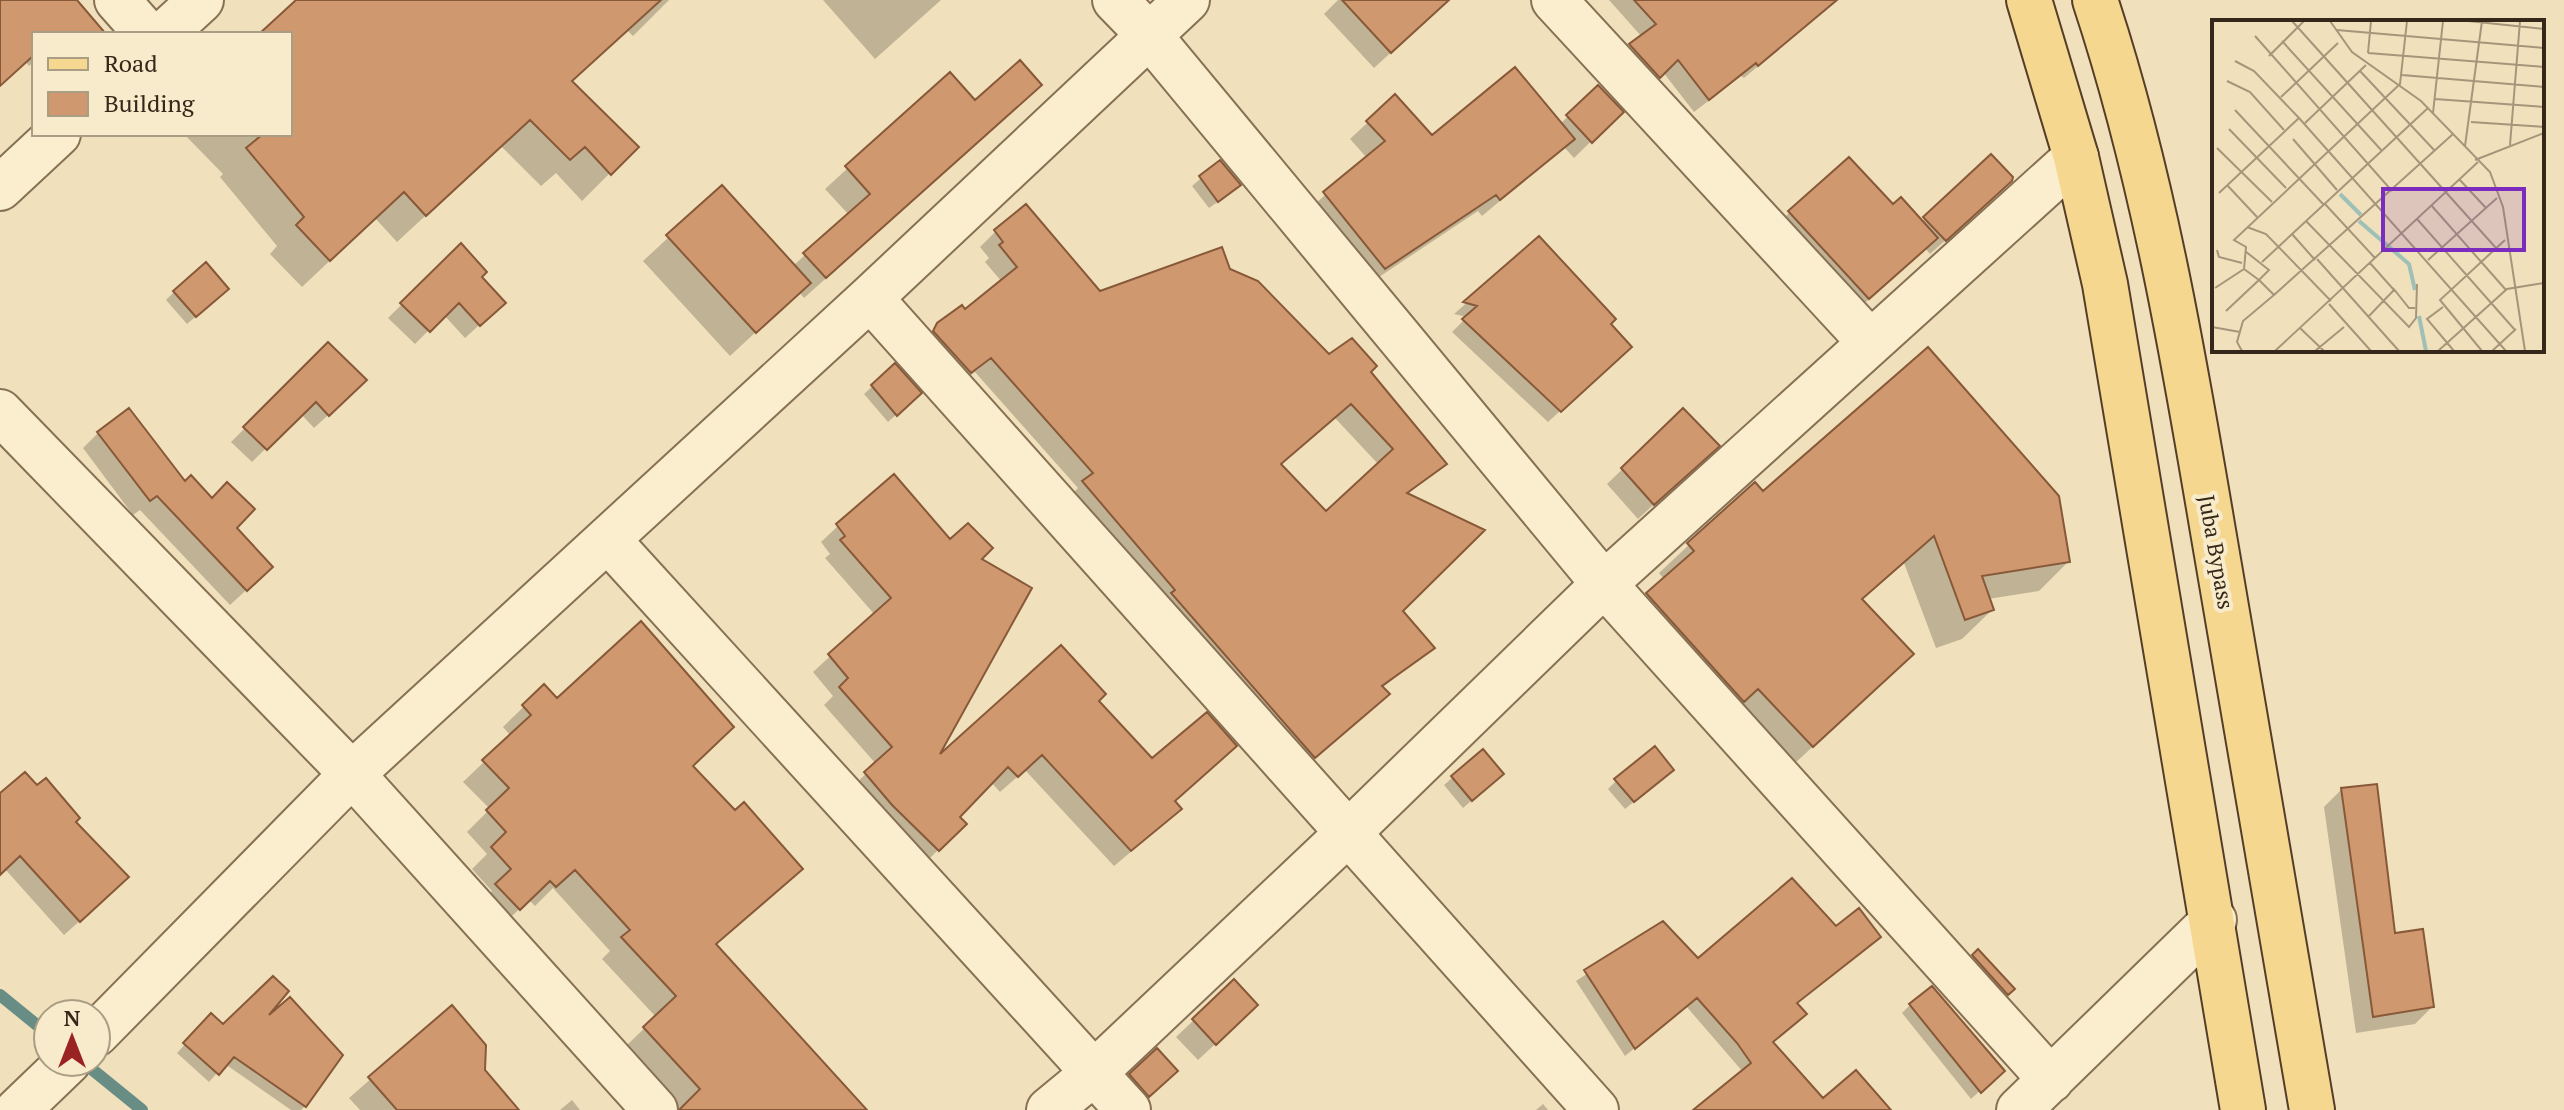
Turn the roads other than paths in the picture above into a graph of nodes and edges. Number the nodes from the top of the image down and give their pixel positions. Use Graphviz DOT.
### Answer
graph roads {
  1 [pos="117,0"];
  2 [pos="201,0"];
  3 [pos="1115,0"];
  4 [pos="1187,0"];
  5 [pos="1554,0"];
  6 [pos="2029,0"];
  7 [pos="2095,0"];
  8 [pos="145,32"];
  9 [pos="166,32"];
  10 [pos="1149,35"];
  11 [pos="56,136"];
  12 [pos="2076,157"];
  13 [pos="0,188"];
  14 [pos="870,298"];
  15 [pos="1869,341"];
  16 [pos="0,412"];
  17 [pos="608,540"];
  18 [pos="1604,584"];
  19 [pos="352,774"];
  20 [pos="1349,832"];
  21 [pos="2214,920"];
  22 [pos="112,1018"];
  23 [pos="1095,1072"];
  24 [pos="51,1078"];
  25 [pos="2051,1080"];
  26 [pos="18,1110"];
  27 [pos="655,1110"];
  28 [pos="1049,1110"];
  29 [pos="1128,1110"];
  30 [pos="1596,1110"];
  31 [pos="2019,1110"];
  32 [pos="2243,1110"];
  33 [pos="2312,1110"];
  1 -- 8 [label="street"];
  2 -- 9 [label="street"];
  3 -- 10 [label="street"];
  4 -- 10 [label="street"];
  5 -- 15 [label="street"];
  6 -- 12 [label="main road"];
  7 -- 33 [label="main road, Juba Bypass"];
  10 -- 14 [label="street"];
  10 -- 18 [label="street"];
  11 -- 13 [label="street"];
  12 -- 15 [label="street"];
  12 -- 21 [label="main road"];
  14 -- 17 [label="street"];
  14 -- 20 [label="street"];
  15 -- 18 [label="street"];
  16 -- 19 [label="street"];
  17 -- 19 [label="street"];
  17 -- 23 [label="street"];
  18 -- 20 [label="street"];
  18 -- 25 [label="street"];
  19 -- 22 [label="street"];
  19 -- 27 [label="street"];
  20 -- 23 [label="street"];
  20 -- 30 [label="street"];
  21 -- 25 [label="street"];
  21 -- 32 [label="main road"];
  23 -- 28 [label="street"];
  23 -- 29 [label="street"];
  24 -- 26 [label="street"];
  25 -- 31 [label="street"];
}
